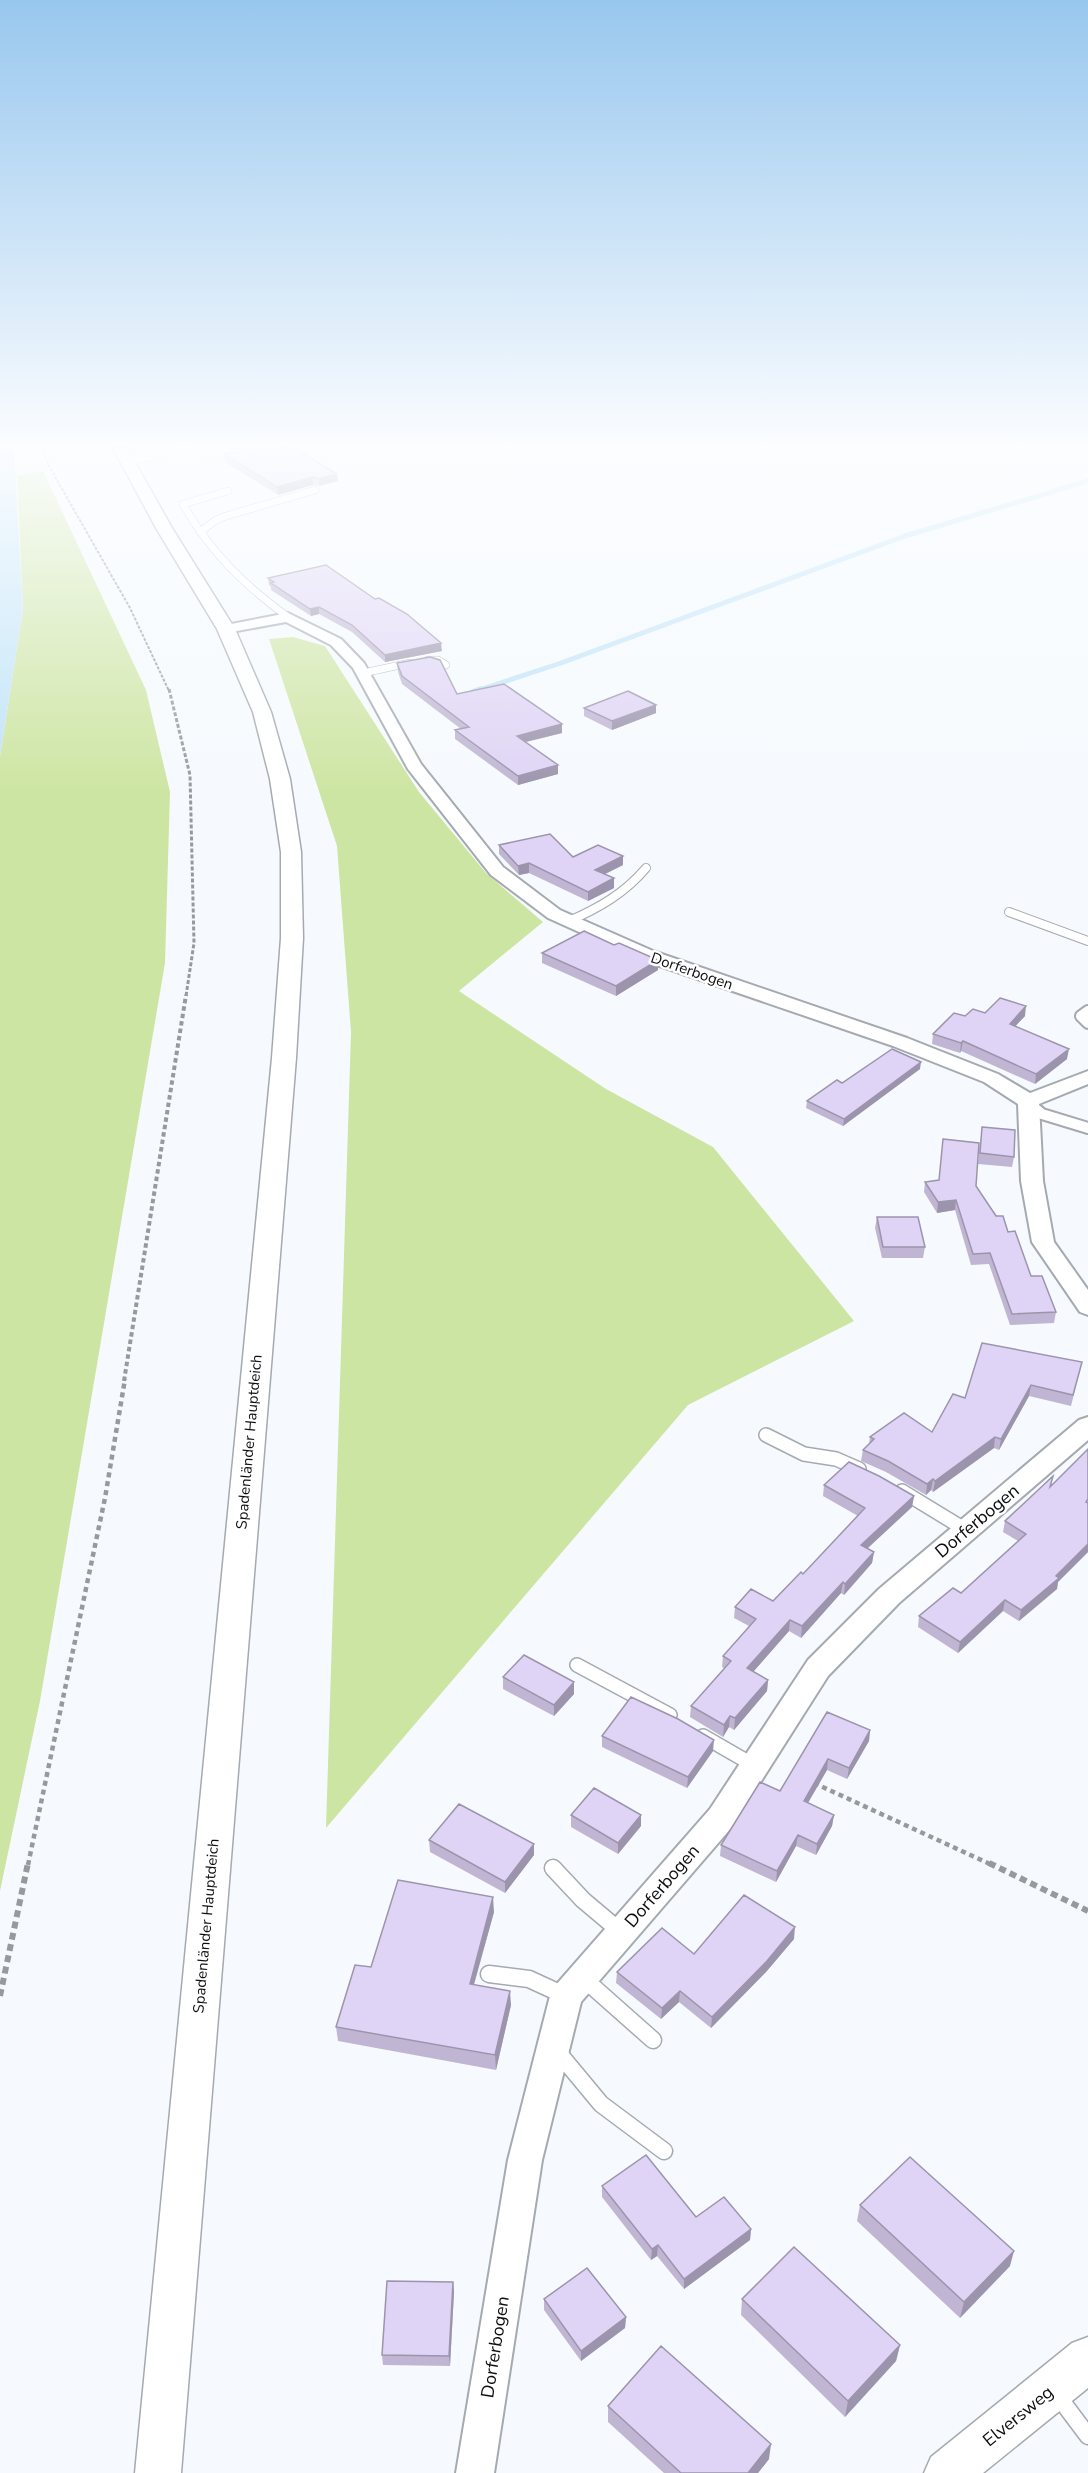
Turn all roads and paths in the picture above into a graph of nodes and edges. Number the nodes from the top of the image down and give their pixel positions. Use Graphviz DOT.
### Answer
graph roads {
  1 [pos="105,563"];
  2 [pos="186,563"];
  3 [pos="226,563"];
  4 [pos="288,617"];
  5 [pos="226,629"];
  6 [pos="446,665"];
  7 [pos="363,673"];
  8 [pos="646,868"];
  9 [pos="1010,912"];
  10 [pos="569,921"];
  11 [pos="1088,941"];
  12 [pos="1088,1011"];
  13 [pos="1088,1023"];
  14 [pos="1088,1077"];
  15 [pos="1028,1101"];
  16 [pos="1088,1128"];
  17 [pos="1088,1307"];
  18 [pos="1088,1426"];
  19 [pos="766,1435"];
  20 [pos="873,1475"];
  21 [pos="891,1484"];
  22 [pos="966,1530"];
  23 [pos="577,1665"];
  24 [pos="757,1763"];
  25 [pos="553,1868"];
  26 [pos="1088,1911"];
  27 [pos="621,1932"];
  28 [pos="489,1974"];
  29 [pos="574,1987"];
  30 [pos="0,1996"];
  31 [pos="653,2040"];
  32 [pos="553,2046"];
  33 [pos="664,2151"];
  34 [pos="1088,2359"];
  35 [pos="1052,2388"];
  36 [pos="1088,2436"];
  37 [pos="158,2473"];
  38 [pos="475,2473"];
  39 [pos="947,2473"];
  1 -- 30 [label="path"];
  2 -- 5 [label="street, Spadenländer Hauptdeich"];
  3 -- 4 [label="lane"];
  4 -- 5 [label="street"];
  4 -- 7 [label="street, Dorferbogen"];
  5 -- 37 [label="street, Spadenländer Hauptdeich"];
  6 -- 7 [label="lane"];
  7 -- 10 [label="street, Dorferbogen"];
  8 -- 10 [label="lane"];
  9 -- 11 [label="lane"];
  10 -- 15 [label="street, Dorferbogen"];
  12 -- 13 [label="lane"];
  14 -- 15 [label="street"];
  15 -- 16 [label="lane"];
  15 -- 17 [label="street"];
  18 -- 22 [label="street, Dorferbogen"];
  19 -- 20 [label="lane"];
  21 -- 22 [label="lane"];
  22 -- 24 [label="street, Dorferbogen"];
  23 -- 24 [label="lane"];
  24 -- 26 [label="path"];
  24 -- 27 [label="street, Dorferbogen"];
  25 -- 27 [label="lane"];
  27 -- 29 [label="street, Dorferbogen"];
  28 -- 29 [label="lane"];
  29 -- 31 [label="lane"];
  29 -- 32 [label="street, Dorferbogen"];
  32 -- 33 [label="lane"];
  32 -- 38 [label="street, Dorferbogen"];
  34 -- 35 [label="street, Elversweg"];
  35 -- 36 [label="lane"];
  35 -- 39 [label="street, Elversweg"];
}
